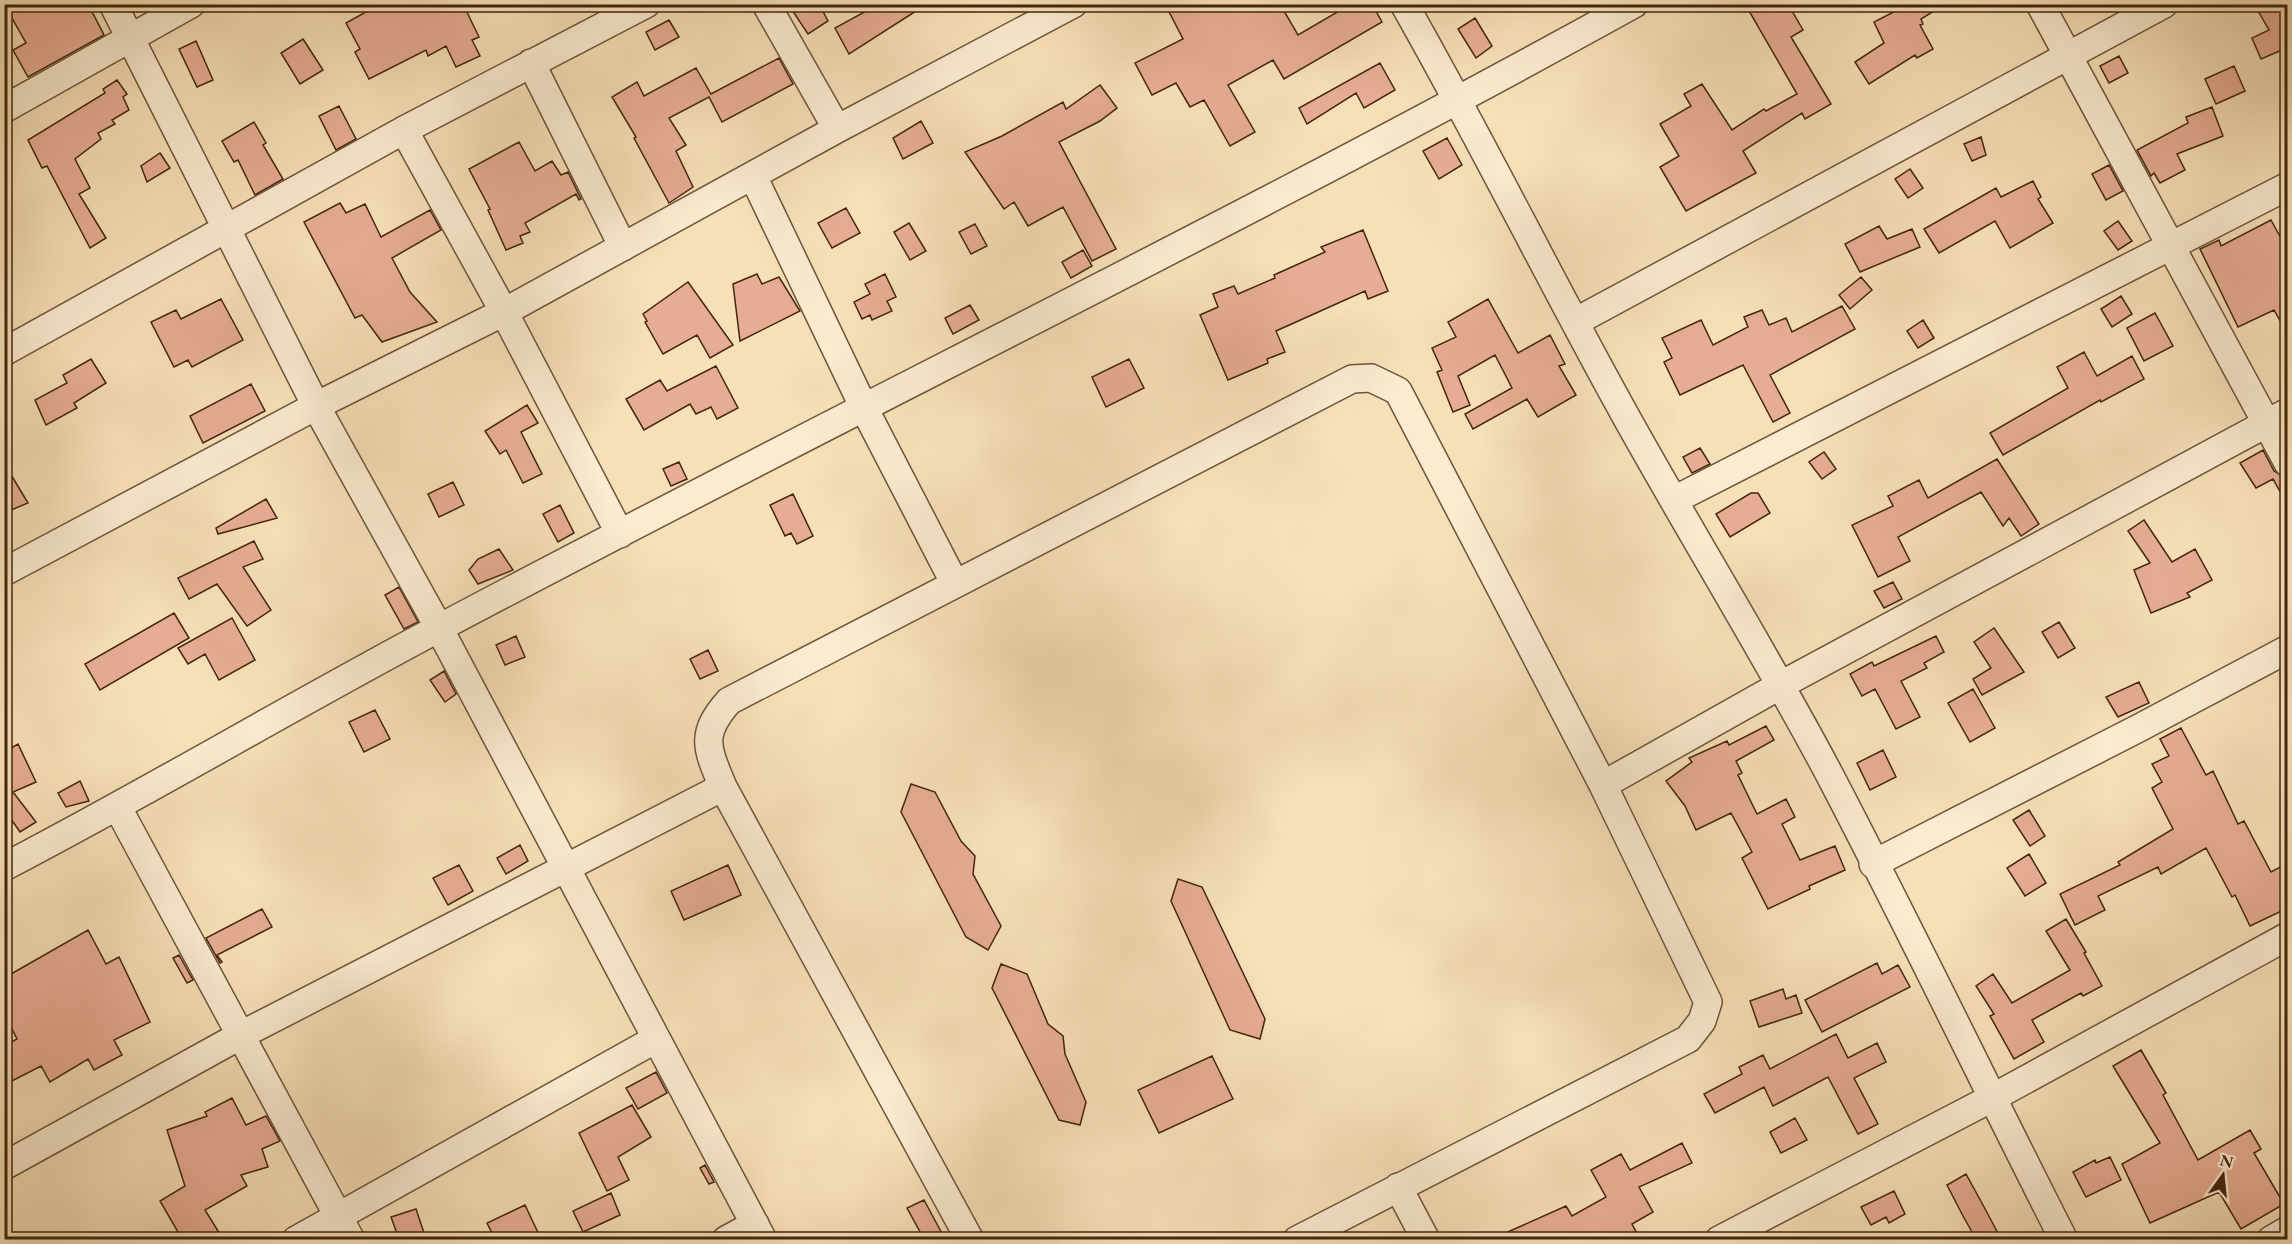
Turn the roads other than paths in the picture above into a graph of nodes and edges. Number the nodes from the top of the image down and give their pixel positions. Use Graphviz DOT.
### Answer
graph roads {
  1 [pos="113,4"];
  2 [pos="191,4"];
  3 [pos="646,4"];
  4 [pos="766,4"];
  5 [pos="1072,4"];
  6 [pos="1404,4"];
  7 [pos="1634,4"];
  8 [pos="2040,4"];
  9 [pos="2164,4"];
  10 [pos="131,37"];
  11 [pos="2067,56"];
  12 [pos="531,63"];
  13 [pos="1460,101"];
  14 [pos="4,109"];
  15 [pos="837,129"];
  16 [pos="404,130"];
  17 [pos="753,176"];
  18 [pos="2288,186"];
  19 [pos="225,228"];
  20 [pos="622,248"];
  21 [pos="2169,248"];
  22 [pos="504,312"];
  23 [pos="1575,322"];
  24 [pos="4,352"];
  25 [pos="316,406"];
  26 [pos="864,408"];
  27 [pos="2277,418"];
  28 [pos="2288,463"];
  29 [pos="1674,500"];
  30 [pos="620,534"];
  31 [pos="4,572"];
  32 [pos="955,584"];
  33 [pos="439,628"];
  34 [pos="2288,649"];
  35 [pos="1779,686"];
  36 [pos="1604,785"];
  37 [pos="723,787"];
  38 [pos="118,808"];
  39 [pos="1873,864"];
  40 [pos="565,866"];
  41 [pos="4,867"];
  42 [pos="2288,936"];
  43 [pos="243,1034"];
  44 [pos="656,1039"];
  45 [pos="1992,1098"];
  46 [pos="4,1166"];
  47 [pos="1398,1187"];
  48 [pos="339,1214"];
  49 [pos="2288,1230"];
  50 [pos="759,1232"];
  51 [pos="296,1239"];
  52 [pos="351,1239"];
  53 [pos="726,1239"];
  54 [pos="970,1239"];
  55 [pos="1297,1239"];
  56 [pos="1426,1239"];
  57 [pos="1719,1239"];
  58 [pos="2064,1239"];
  59 [pos="2271,1239"];
  1 -- 10 [label="street"];
  2 -- 10 [label="street"];
  3 -- 12 [label="street"];
  4 -- 15 [label="street"];
  5 -- 15 [label="street"];
  6 -- 13 [label="street"];
  7 -- 13 [label="street"];
  8 -- 11 [label="street"];
  9 -- 11 [label="street"];
  10 -- 14 [label="street"];
  10 -- 19 [label="street"];
  11 -- 21 [label="street"];
  11 -- 23 [label="street"];
  12 -- 16 [label="street"];
  12 -- 20 [label="street"];
  13 -- 23 [label="street"];
  13 -- 26 [label="street"];
  15 -- 17 [label="street"];
  16 -- 19 [label="street"];
  16 -- 22 [label="street"];
  17 -- 20 [label="street"];
  17 -- 26 [label="street"];
  18 -- 21 [label="street"];
  19 -- 24 [label="street"];
  19 -- 25 [label="street"];
  20 -- 22 [label="street"];
  21 -- 27 [label="street"];
  21 -- 29 [label="street"];
  22 -- 25 [label="street"];
  22 -- 30 [label="street"];
  23 -- 29 [label="street"];
  25 -- 31 [label="street"];
  25 -- 33 [label="street"];
  26 -- 30 [label="street"];
  26 -- 32 [label="street"];
  27 -- 28 [label="street"];
  27 -- 35 [label="street"];
  29 -- 35 [label="street"];
  30 -- 33 [label="street"];
  32 -- 36 [label="street"];
  32 -- 37 [label="street"];
  33 -- 38 [label="street"];
  33 -- 40 [label="street"];
  34 -- 39 [label="street"];
  35 -- 36 [label="street"];
  35 -- 39 [label="street"];
  36 -- 47 [label="street"];
  37 -- 40 [label="street"];
  37 -- 54 [label="street"];
  38 -- 41 [label="street"];
  38 -- 43 [label="street"];
  39 -- 45 [label="street"];
  40 -- 43 [label="street"];
  40 -- 44 [label="street"];
  42 -- 45 [label="street"];
  43 -- 46 [label="street"];
  43 -- 48 [label="street"];
  44 -- 48 [label="street"];
  44 -- 50 [label="street"];
  45 -- 57 [label="street"];
  45 -- 58 [label="street"];
  47 -- 55 [label="street"];
  47 -- 56 [label="street"];
  48 -- 51 [label="street"];
  48 -- 52 [label="street"];
  49 -- 59 [label="street"];
  50 -- 53 [label="street"];
}
